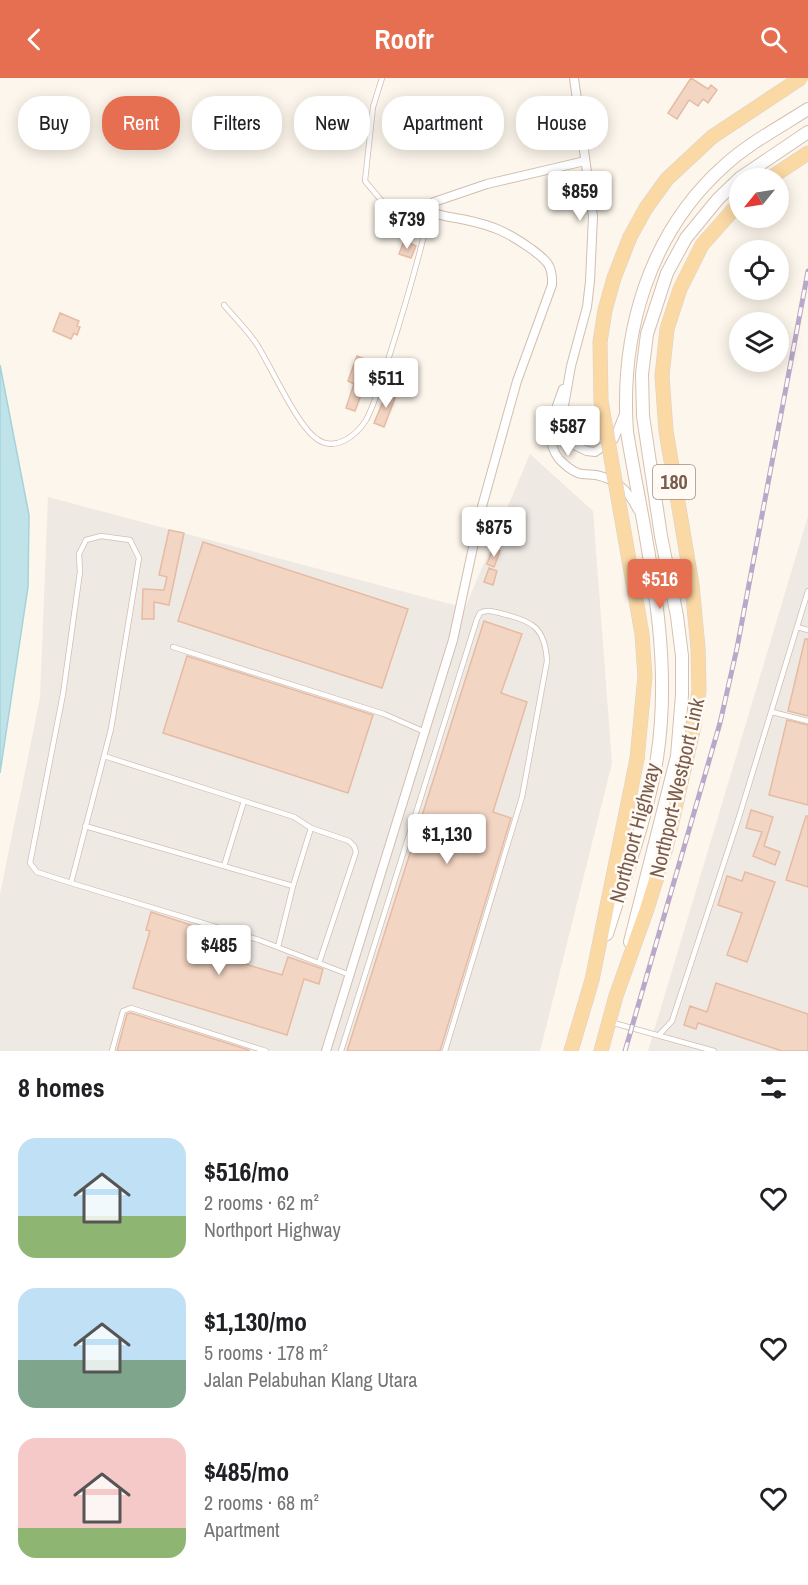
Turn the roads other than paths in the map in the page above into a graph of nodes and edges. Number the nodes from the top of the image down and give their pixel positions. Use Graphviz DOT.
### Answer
graph roads {
  1 [pos="382,78"];
  2 [pos="574,78"];
  3 [pos="801,78"];
  4 [pos="808,110"];
  5 [pos="808,132"];
  6 [pos="808,153"];
  7 [pos="585,161"];
  8 [pos="785,168"];
  9 [pos="430,211"];
  10 [pos="729,212"];
  11 [pos="224,305"];
  12 [pos="571,366"];
  13 [pos="626,410"];
  14 [pos="645,530"];
  15 [pos="808,591"];
  16 [pos="797,627"];
  17 [pos="808,630"];
  18 [pos="173,647"];
  19 [pos="772,712"];
  20 [pos="808,721"];
  21 [pos="425,732"];
  22 [pos="104,756"];
  23 [pos="244,801"];
  24 [pos="86,826"];
  25 [pos="311,828"];
  26 [pos="224,866"];
  27 [pos="71,883"];
  28 [pos="293,886"];
  29 [pos="278,947"];
  30 [pos="319,963"];
  31 [pos="350,975"];
  32 [pos="592,980"];
  33 [pos="616,996"];
  34 [pos="610,1022"];
  35 [pos="659,1035"];
  36 [pos="696,1048"];
  37 [pos="112,1051"];
  38 [pos="266,1051"];
  39 [pos="326,1051"];
  40 [pos="341,1051"];
  41 [pos="445,1051"];
  42 [pos="571,1051"];
  43 [pos="601,1051"];
  44 [pos="714,1051"];
  1 -- 9 [label="lane"];
  2 -- 7 [label="street"];
  3 -- 32 [label="main road, Northport-Westport Link, bridge"];
  4 -- 13 [label="main road, Northport Highway"];
  5 -- 33 [label="main road, Northport Highway"];
  6 -- 8 [label="main road"];
  7 -- 9 [label="street"];
  7 -- 12 [label="street"];
  9 -- 11 [label="lane"];
  9 -- 21 [label="street"];
  10 -- 33 [label="main road, Northport-Westport Link / 180"];
  12 -- 13 [label="street"];
  12 -- 14 [label="street"];
  13 -- 14 [label="main road, Northport Highway"];
  14 -- 32 [label="main road, Northport Highway"];
  15 -- 16 [label="lane"];
  16 -- 17 [label="lane"];
  16 -- 19 [label="lane"];
  18 -- 21 [label="lane"];
  19 -- 20 [label="lane"];
  19 -- 35 [label="lane"];
  21 -- 31 [label="street"];
  22 -- 23 [label="lane"];
  22 -- 24 [label="lane"];
  22 -- 27 [label="lane"];
  23 -- 25 [label="lane"];
  23 -- 26 [label="lane"];
  24 -- 26 [label="lane"];
  24 -- 27 [label="lane"];
  25 -- 28 [label="lane"];
  25 -- 30 [label="lane"];
  26 -- 28 [label="lane"];
  27 -- 29 [label="lane"];
  28 -- 29 [label="lane"];
  29 -- 30 [label="lane"];
  30 -- 31 [label="lane"];
  31 -- 39 [label="street"];
  32 -- 42 [label="main road, Northport Highway"];
  33 -- 34 [label="main road, Northport Highway"];
  34 -- 35 [label="lane"];
  34 -- 43 [label="main road, Northport Highway"];
  35 -- 36 [label="lane"];
  36 -- 44 [label="lane"];
  37 -- 38 [label="lane"];
  40 -- 41 [label="lane"];
}
